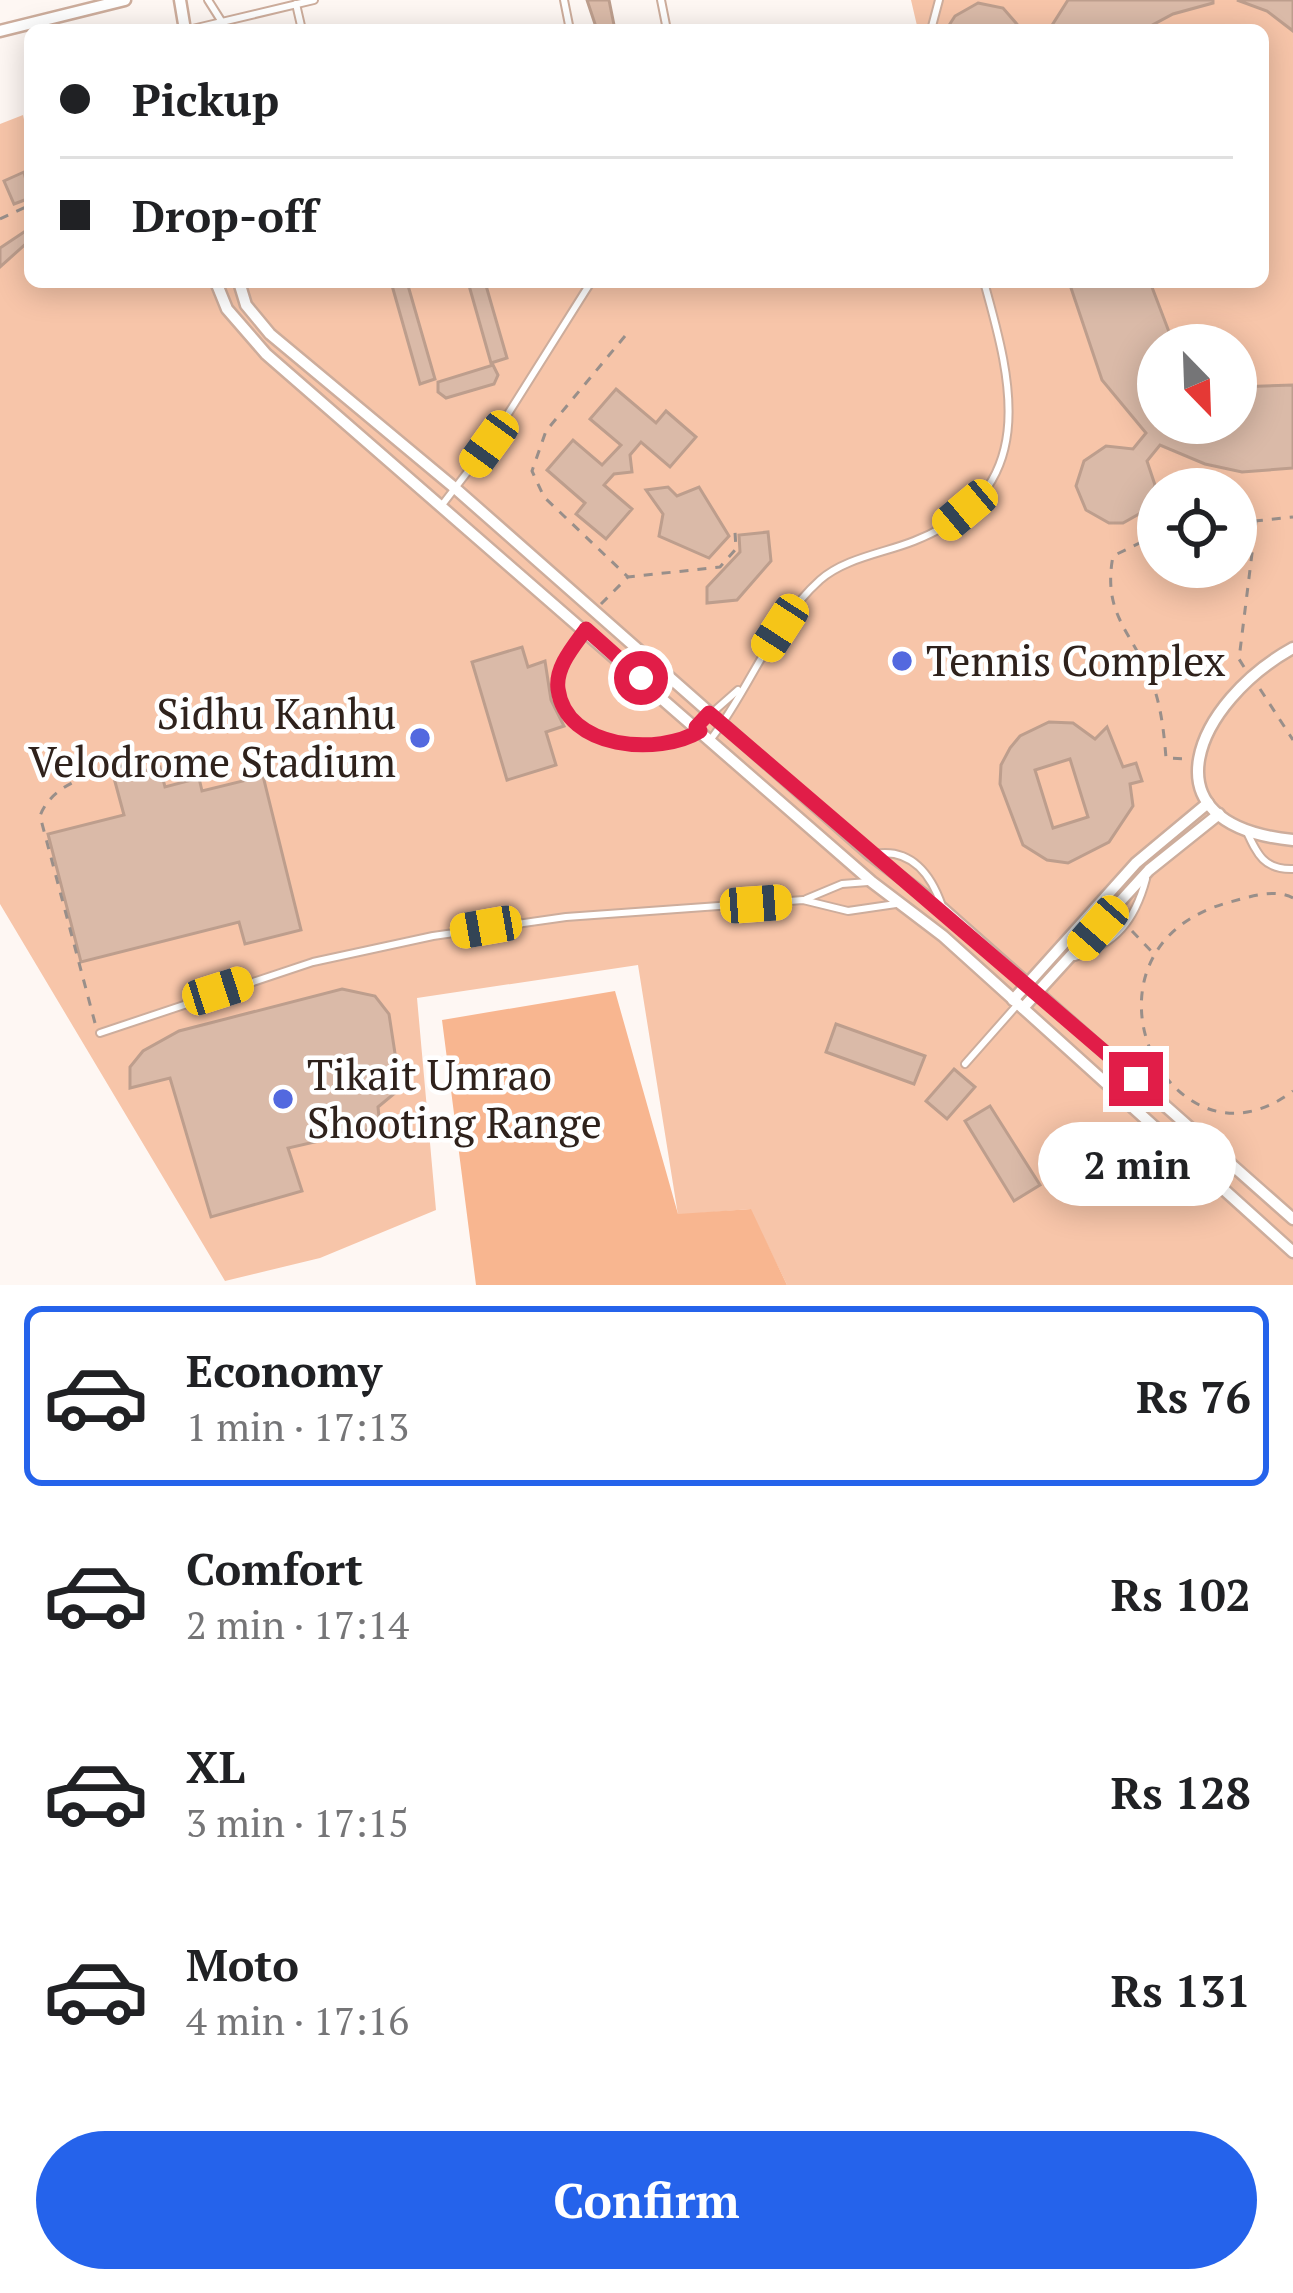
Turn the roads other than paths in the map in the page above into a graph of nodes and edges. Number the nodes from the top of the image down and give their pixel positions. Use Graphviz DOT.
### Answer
graph roads {
  1 [pos="125,0"];
  2 [pos="314,0"];
  3 [pos="296,4"];
  4 [pos="28,24"];
  5 [pos="232,24"];
  6 [pos="301,24"];
  7 [pos="219,288"];
  8 [pos="241,288"];
  9 [pos="588,288"];
  10 [pos="985,288"];
  11 [pos="456,489"];
  12 [pos="442,505"];
  13 [pos="586,629"];
  14 [pos="1293,648"];
  15 [pos="738,691"];
  16 [pos="709,713"];
  17 [pos="722,724"];
  18 [pos="702,732"];
  19 [pos="1208,803"];
  20 [pos="1219,814"];
  21 [pos="1246,830"];
  22 [pos="1293,840"];
  23 [pos="871,855"];
  24 [pos="904,855"];
  25 [pos="1293,869"];
  26 [pos="1149,870"];
  27 [pos="896,873"];
  28 [pos="872,882"];
  29 [pos="803,901"];
  30 [pos="899,903"];
  31 [pos="943,909"];
  32 [pos="1073,957"];
  33 [pos="1028,983"];
  34 [pos="1038,993"];
  35 [pos="1018,1004"];
  36 [pos="100,1033"];
  37 [pos="965,1064"];
  38 [pos="1293,1220"];
  39 [pos="1293,1252"];
  1 -- 4 [label="street"];
  2 -- 3 [label="lane"];
  3 -- 5 [label="lane"];
  3 -- 6 [label="lane"];
  7 -- 12 [label="street"];
  8 -- 11 [label="street"];
  9 -- 11 [label="lane"];
  10 -- 15 [label="lane"];
  11 -- 12 [label="lane"];
  11 -- 16 [label="street"];
  12 -- 13 [label="street"];
  13 -- 18 [label="street"];
  13 -- 18 [label="lane"];
  14 -- 19 [label="street"];
  15 -- 16 [label="lane"];
  15 -- 17 [label="lane"];
  16 -- 17 [label="street"];
  16 -- 18 [label="lane"];
  17 -- 18 [label="lane"];
  17 -- 23 [label="street"];
  18 -- 28 [label="street"];
  19 -- 20 [label="street"];
  19 -- 33 [label="street"];
  20 -- 21 [label="street"];
  20 -- 26 [label="street"];
  21 -- 22 [label="street"];
  21 -- 25 [label="lane"];
  23 -- 24 [label="lane"];
  23 -- 27 [label="street"];
  24 -- 27 [label="lane"];
  24 -- 31 [label="lane"];
  26 -- 32 [label="street"];
  26 -- 32 [label="lane"];
  27 -- 31 [label="street"];
  28 -- 29 [label="lane"];
  28 -- 30 [label="street"];
  29 -- 30 [label="lane"];
  29 -- 36 [label="lane"];
  30 -- 35 [label="street"];
  31 -- 33 [label="street"];
  32 -- 34 [label="street"];
  33 -- 34 [label="street"];
  33 -- 35 [label="street"];
  34 -- 35 [label="street"];
  34 -- 38 [label="street"];
  35 -- 37 [label="lane"];
  35 -- 39 [label="street"];
}
